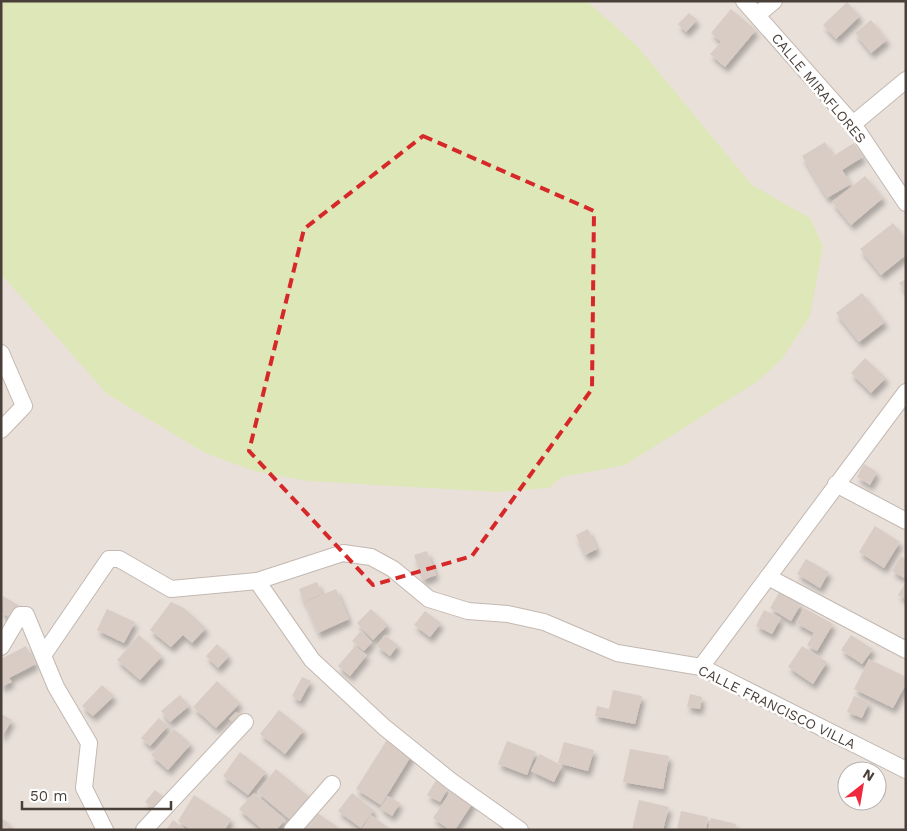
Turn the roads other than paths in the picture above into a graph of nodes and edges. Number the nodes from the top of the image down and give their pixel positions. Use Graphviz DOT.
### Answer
graph roads {
  1 [pos="744,1"];
  2 [pos="774,1"];
  3 [pos="757,15"];
  4 [pos="906,80"];
  5 [pos="852,124"];
  6 [pos="906,203"];
  7 [pos="1,353"];
  8 [pos="906,392"];
  9 [pos="900,410"];
  10 [pos="1,430"];
  11 [pos="836,484"];
  12 [pos="906,521"];
  13 [pos="768,577"];
  14 [pos="257,581"];
  15 [pos="1,647"];
  16 [pos="906,650"];
  17 [pos="44,654"];
  18 [pos="701,667"];
  19 [pos="246,722"];
  20 [pos="906,770"];
  21 [pos="332,784"];
  22 [pos="105,830"];
  23 [pos="144,830"];
  24 [pos="292,830"];
  25 [pos="520,830"];
  1 -- 3 [label="street, CALLE MIRAFLORES"];
  2 -- 3 [label="street"];
  3 -- 5 [label="street, CALLE MIRAFLORES"];
  4 -- 5 [label="street"];
  5 -- 6 [label="street, CALLE MIRAFLORES"];
  7 -- 10 [label="street"];
  8 -- 9 [label="street"];
  9 -- 11 [label="street"];
  11 -- 12 [label="street"];
  11 -- 13 [label="street"];
  13 -- 16 [label="street"];
  13 -- 18 [label="street"];
  14 -- 17 [label="street, CALLE FRANCISCO VILLA"];
  14 -- 18 [label="street, CALLE FRANCISCO VILLA"];
  14 -- 25 [label="street"];
  15 -- 17 [label="street"];
  17 -- 22 [label="street"];
  18 -- 20 [label="street, CALLE FRANCISCO VILLA"];
  19 -- 23 [label="street"];
  21 -- 24 [label="street"];
}
